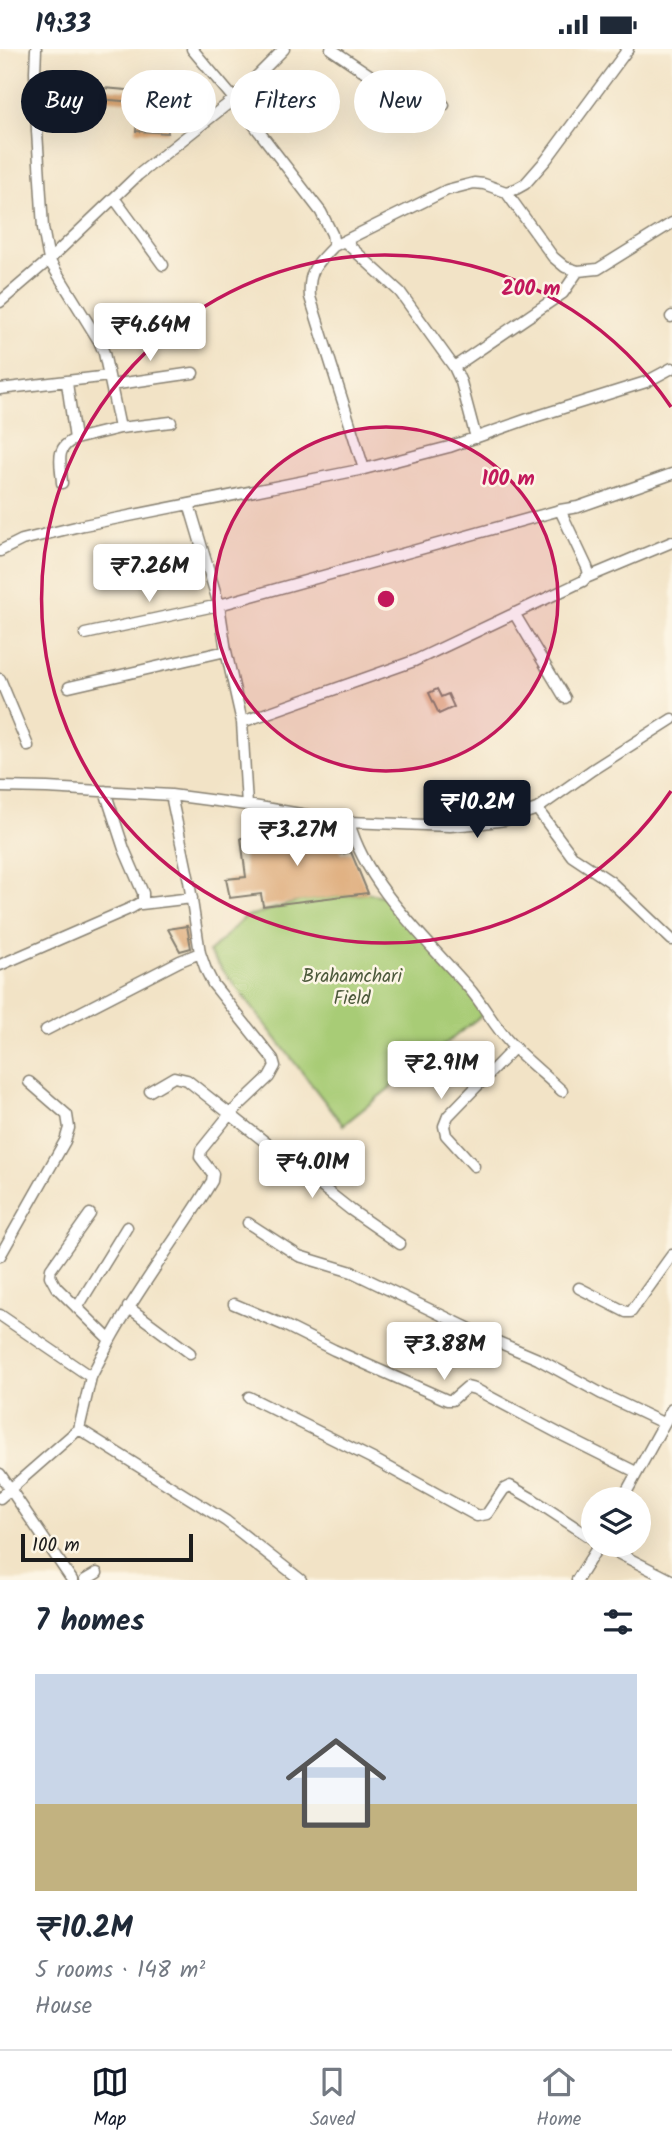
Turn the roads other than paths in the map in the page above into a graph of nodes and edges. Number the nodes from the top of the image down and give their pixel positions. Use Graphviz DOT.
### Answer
graph roads {
  1 [pos="36,49"];
  2 [pos="192,49"];
  3 [pos="284,49"];
  4 [pos="331,49"];
  5 [pos="628,49"];
  6 [pos="263,70"];
  7 [pos="362,70"];
  8 [pos="230,94"];
  9 [pos="230,102"];
  10 [pos="260,133"];
  11 [pos="506,192"];
  12 [pos="114,198"];
  13 [pos="672,223"];
  14 [pos="339,244"];
  15 [pos="49,260"];
  16 [pos="163,265"];
  17 [pos="578,271"];
  18 [pos="0,302"];
  19 [pos="454,367"];
  20 [pos="672,368"];
  21 [pos="193,373"];
  22 [pos="110,381"];
  23 [pos="68,383"];
  24 [pos="0,389"];
  25 [pos="172,422"];
  26 [pos="120,428"];
  27 [pos="475,438"];
  28 [pos="75,439"];
  29 [pos="364,469"];
  30 [pos="672,474"];
  31 [pos="62,483"];
  32 [pos="189,504"];
  33 [pos="560,510"];
  34 [pos="672,542"];
  35 [pos="0,551"];
  36 [pos="586,578"];
  37 [pos="219,605"];
  38 [pos="514,613"];
  39 [pos="85,634"];
  40 [pos="226,651"];
  41 [pos="0,679"];
  42 [pos="69,687"];
  43 [pos="565,698"];
  44 [pos="672,719"];
  45 [pos="242,722"];
  46 [pos="28,746"];
  47 [pos="0,787"];
  48 [pos="105,792"];
  49 [pos="171,795"];
  50 [pos="247,805"];
  51 [pos="537,809"];
  52 [pos="349,822"];
  53 [pos="192,898"];
  54 [pos="141,904"];
  55 [pos="672,940"];
  56 [pos="200,953"];
  57 [pos="0,965"];
  58 [pos="46,1030"];
  59 [pos="515,1047"];
  60 [pos="29,1082"];
  61 [pos="150,1091"];
  62 [pos="562,1091"];
  63 [pos="230,1114"];
  64 [pos="474,1166"];
  65 [pos="90,1214"];
  66 [pos="248,1223"];
  67 [pos="127,1227"];
  68 [pos="400,1244"];
  69 [pos="672,1255"];
  70 [pos="0,1256"];
  71 [pos="579,1288"];
  72 [pos="234,1304"];
  73 [pos="128,1307"];
  74 [pos="78,1308"];
  75 [pos="0,1315"];
  76 [pos="110,1340"];
  77 [pos="190,1353"];
  78 [pos="91,1377"];
  79 [pos="249,1397"];
  80 [pos="672,1409"];
  81 [pos="663,1423"];
  82 [pos="79,1429"];
  83 [pos="636,1472"];
  84 [pos="0,1474"];
  85 [pos="628,1487"];
  86 [pos="5,1495"];
  87 [pos="581,1531"];
  88 [pos="593,1557"];
  89 [pos="625,1557"];
  90 [pos="97,1573"];
  91 [pos="72,1580"];
  92 [pos="85,1580"];
  93 [pos="301,1580"];
  94 [pos="578,1580"];
  95 [pos="671,1580"];
  1 -- 15 [label="street"];
  2 -- 8 [label="street"];
  3 -- 6 [label="street"];
  4 -- 7 [label="street"];
  5 -- 11 [label="street"];
  9 -- 12 [label="street"];
  10 -- 14 [label="street"];
  11 -- 14 [label="street"];
  11 -- 17 [label="street"];
  12 -- 15 [label="street"];
  12 -- 16 [label="street"];
  13 -- 17 [label="street"];
  14 -- 19 [label="street"];
  14 -- 29 [label="street"];
  15 -- 18 [label="street"];
  15 -- 22 [label="street"];
  17 -- 19 [label="street"];
  19 -- 27 [label="street"];
  20 -- 27 [label="street"];
  21 -- 22 [label="street"];
  22 -- 23 [label="street"];
  22 -- 26 [label="street"];
  23 -- 24 [label="street"];
  23 -- 28 [label="street"];
  25 -- 26 [label="street"];
  26 -- 28 [label="street"];
  27 -- 29 [label="street"];
  28 -- 31 [label="street"];
  29 -- 32 [label="street"];
  30 -- 33 [label="street"];
  32 -- 35 [label="street"];
  32 -- 37 [label="street"];
  33 -- 36 [label="street"];
  33 -- 37 [label="street"];
  34 -- 36 [label="street"];
  36 -- 38 [label="street"];
  37 -- 39 [label="street"];
  37 -- 40 [label="street"];
  38 -- 43 [label="street"];
  38 -- 45 [label="street"];
  40 -- 42 [label="street"];
  40 -- 45 [label="street"];
  41 -- 46 [label="street"];
  44 -- 51 [label="street"];
  45 -- 50 [label="street"];
  47 -- 48 [label="street"];
  48 -- 49 [label="street"];
  48 -- 54 [label="street"];
  49 -- 50 [label="street"];
  49 -- 53 [label="street"];
  50 -- 52 [label="street"];
  51 -- 52 [label="street"];
  51 -- 55 [label="street"];
  52 -- 59 [label="street"];
  53 -- 54 [label="street"];
  53 -- 56 [label="street"];
  54 -- 57 [label="street"];
  56 -- 58 [label="street"];
  56 -- 63 [label="street"];
  59 -- 62 [label="street"];
  59 -- 64 [label="street"];
  60 -- 70 [label="street"];
  61 -- 63 [label="street"];
  63 -- 68 [label="street"];
  63 -- 73 [label="street"];
  65 -- 74 [label="street"];
  66 -- 81 [label="street"];
  67 -- 74 [label="street"];
  69 -- 71 [label="street"];
  72 -- 83 [label="street"];
  73 -- 76 [label="street"];
  73 -- 77 [label="street"];
  74 -- 76 [label="street"];
  75 -- 78 [label="street"];
  76 -- 78 [label="street"];
  78 -- 82 [label="street"];
  79 -- 87 [label="street"];
  80 -- 81 [label="street"];
  81 -- 83 [label="street"];
  82 -- 86 [label="street"];
  82 -- 93 [label="street"];
  83 -- 85 [label="street"];
  84 -- 86 [label="street"];
  86 -- 91 [label="street"];
  88 -- 94 [label="street"];
  89 -- 95 [label="street"];
  90 -- 92 [label="street"];
}
